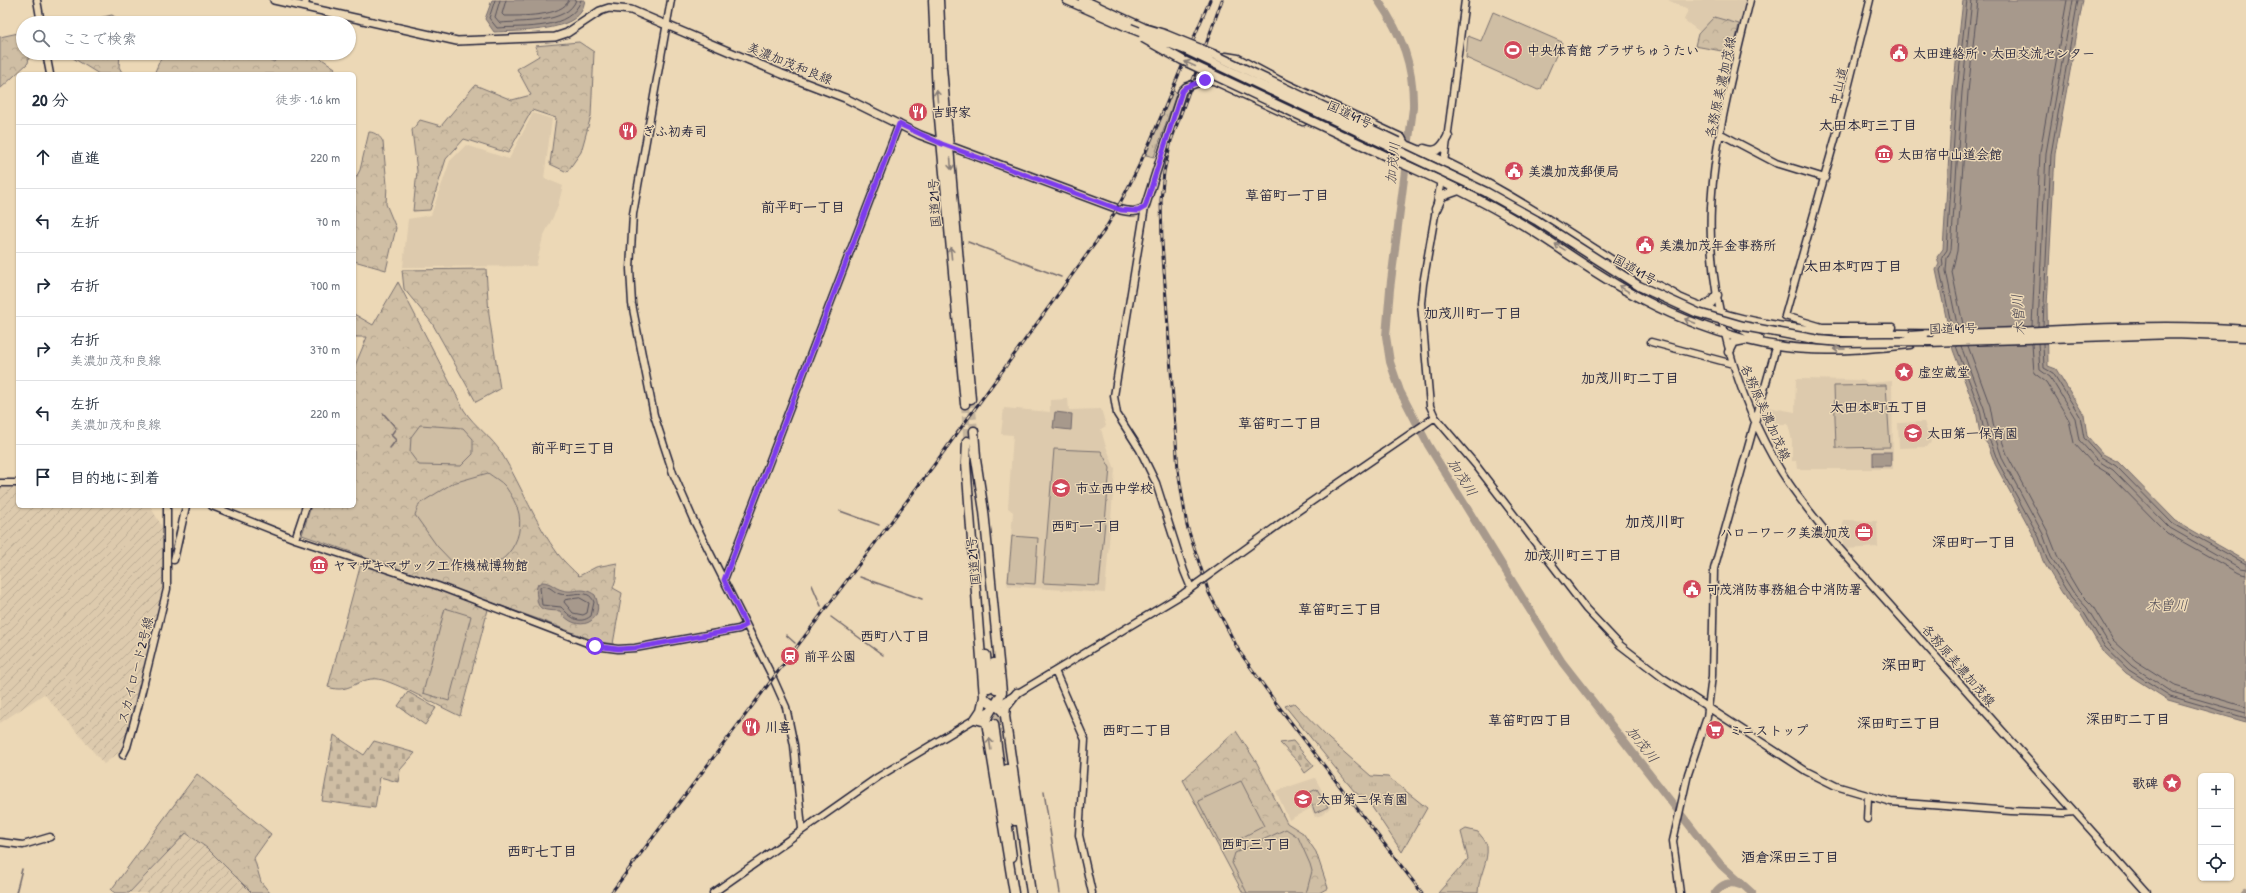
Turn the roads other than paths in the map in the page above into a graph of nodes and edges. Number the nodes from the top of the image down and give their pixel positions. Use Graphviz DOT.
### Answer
graph roads {
  1 [pos="37,0"];
  2 [pos="274,0"];
  3 [pos="671,0"];
  4 [pos="933,0"];
  5 [pos="939,0"];
  6 [pos="1067,0"];
  7 [pos="1082,0"];
  8 [pos="1465,0"];
  9 [pos="1750,0"];
  10 [pos="1870,0"];
  11 [pos="306,3"];
  12 [pos="1089,7"];
  13 [pos="40,16"];
  14 [pos="668,26"];
  15 [pos="1130,28"];
  16 [pos="1144,28"];
  17 [pos="47,60"];
  18 [pos="50,72"];
  19 [pos="1205,80"];
  20 [pos="899,124"];
  21 [pos="1721,134"];
  22 [pos="1448,137"];
  23 [pos="942,144"];
  24 [pos="1407,146"];
  25 [pos="950,147"];
  26 [pos="1444,162"];
  27 [pos="1400,164"];
  28 [pos="1825,178"];
  29 [pos="1441,180"];
  30 [pos="1459,190"];
  31 [pos="1145,207"];
  32 [pos="1495,209"];
  33 [pos="1436,210"];
  34 [pos="1717,295"];
  35 [pos="1679,298"];
  36 [pos="1701,307"];
  37 [pos="1721,314"];
  38 [pos="2246,326"];
  39 [pos="1894,327"];
  40 [pos="2228,329"];
  41 [pos="2246,330"];
  42 [pos="2174,331"];
  43 [pos="1724,332"];
  44 [pos="2193,334"];
  45 [pos="1924,335"];
  46 [pos="2246,337"];
  47 [pos="1746,340"];
  48 [pos="1934,341"];
  49 [pos="1651,342"];
  50 [pos="2246,342"];
  51 [pos="1768,344"];
  52 [pos="1775,351"];
  53 [pos="1730,352"];
  54 [pos="1733,364"];
  55 [pos="1436,417"];
  56 [pos="1756,421"];
  57 [pos="969,436"];
  58 [pos="0,483"];
  59 [pos="16,483"];
  60 [pos="167,508"];
  61 [pos="186,508"];
  62 [pos="217,508"];
  63 [pos="305,508"];
  64 [pos="295,539"];
  65 [pos="174,560"];
  66 [pos="724,580"];
  67 [pos="1192,588"];
  68 [pos="746,625"];
  69 [pos="1055,671"];
  70 [pos="996,690"];
  71 [pos="1018,693"];
  72 [pos="984,697"];
  73 [pos="996,706"];
  74 [pos="1708,707"];
  75 [pos="975,719"];
  76 [pos="996,721"];
  77 [pos="123,755"];
  78 [pos="1868,797"];
  79 [pos="2075,812"];
  80 [pos="1867,819"];
  81 [pos="802,829"];
  82 [pos="50,837"];
  83 [pos="0,842"];
  84 [pos="713,893"];
  85 [pos="1014,893"];
  86 [pos="1018,893"];
  87 [pos="1026,893"];
  88 [pos="1031,893"];
  89 [pos="1092,893"];
  90 [pos="1680,893"];
  91 [pos="2147,893"];
  1 -- 13 [label="street"];
  2 -- 11 [label="main road, 美濃加茂和良線"];
  3 -- 14 [label="street"];
  23 -- 4 [label="highway, 国道21号, one-way"];
  5 -- 25 [label="highway, 国道21号"];
  6 -- 12 [label="highway, 国道41号"];
  7 -- 12 [label="highway, 国道41号"];
  8 -- 22 [label="street"];
  9 -- 21 [label="street, 各務原美濃加茂線"];
  10 -- 28 [label="street, 中山道"];
  11 -- 14 [label="main road, 美濃加茂和良線"];
  12 -- 15 [label="highway, 国道41号"];
  12 -- 16 [label="highway, 国道41号"];
  14 -- 20 [label="main road, 美濃加茂和良線"];
  14 -- 66 [label="street"];
  27 -- 15 [label="highway, one-way, bridge"];
  15 -- 48 [label="highway, 国道41号, bridge"];
  16 -- 24 [label="highway, bridge"];
  16 -- 45 [label="highway, 国道41号, bridge"];
  17 -- 18 [label="street"];
  19 -- 24 [label="highway"];
  19 -- 27 [label="highway"];
  19 -- 31 [label="main road"];
  20 -- 23 [label="main road, 美濃加茂和良線"];
  20 -- 66 [label="street"];
  21 -- 28 [label="street"];
  21 -- 34 [label="street, 各務原美濃加茂線"];
  22 -- 24 [label="highway"];
  22 -- 26 [label="street"];
  23 -- 25 [label="main road, 美濃加茂和良線"];
  25 -- 23 [label="highway, 国道21号, one-way"];
  24 -- 26 [label="highway"];
  24 -- 29 [label="highway"];
  25 -- 31 [label="main road, 美濃加茂和良線"];
  26 -- 29 [label="street"];
  26 -- 32 [label="highway"];
  26 -- 35 [label="highway"];
  27 -- 29 [label="highway"];
  28 -- 39 [label="street, 中山道"];
  29 -- 30 [label="highway"];
  29 -- 33 [label="street"];
  30 -- 32 [label="highway"];
  30 -- 33 [label="highway"];
  31 -- 67 [label="street"];
  43 -- 32 [label="highway, one-way"];
  33 -- 55 [label="street"];
  34 -- 36 [label="highway"];
  34 -- 37 [label="street, 各務原美濃加茂線"];
  35 -- 36 [label="highway"];
  35 -- 43 [label="highway"];
  36 -- 37 [label="highway"];
  37 -- 43 [label="street, 各務原美濃加茂線"];
  37 -- 45 [label="highway, bridge"];
  37 -- 51 [label="highway"];
  38 -- 40 [label="highway"];
  40 -- 41 [label="highway, 国道41号"];
  40 -- 42 [label="highway, 国道41号"];
  42 -- 44 [label="highway, 国道41号"];
  42 -- 45 [label="highway, 国道41号"];
  42 -- 48 [label="highway, 国道41号"];
  43 -- 47 [label="highway"];
  43 -- 53 [label="street, 各務原美濃加茂線"];
  44 -- 46 [label="highway, 国道41号"];
  44 -- 50 [label="highway"];
  47 -- 51 [label="highway"];
  47 -- 53 [label="highway"];
  48 -- 51 [label="highway, one-way, bridge"];
  49 -- 54 [label="street"];
  52 -- 56 [label="street"];
  53 -- 54 [label="street, 各務原美濃加茂線"];
  54 -- 56 [label="street, 各務原美濃加茂線"];
  55 -- 67 [label="street, bridge"];
  55 -- 74 [label="street"];
  56 -- 74 [label="street"];
  56 -- 79 [label="street, 各務原美濃加茂線"];
  57 -- 70 [label="highway, 国道21号"];
  57 -- 70 [label="highway"];
  57 -- 72 [label="highway"];
  58 -- 59 [label="street"];
  60 -- 77 [label="street, スカイロード2号線"];
  61 -- 65 [label="street"];
  62 -- 64 [label="street"];
  63 -- 64 [label="street"];
  64 -- 68 [label="street"];
  66 -- 68 [label="street"];
  67 -- 69 [label="street"];
  68 -- 81 [label="street"];
  69 -- 71 [label="street"];
  69 -- 89 [label="street"];
  70 -- 71 [label="highway"];
  70 -- 73 [label="highway"];
  71 -- 73 [label="street"];
  71 -- 76 [label="highway"];
  72 -- 73 [label="highway"];
  72 -- 75 [label="highway"];
  73 -- 75 [label="street"];
  73 -- 76 [label="highway"];
  73 -- 76 [label="highway"];
  74 -- 78 [label="street"];
  74 -- 90 [label="street"];
  75 -- 76 [label="highway"];
  75 -- 81 [label="street"];
  85 -- 76 [label="highway, one-way"];
  76 -- 86 [label="highway"];
  76 -- 87 [label="highway"];
  76 -- 88 [label="highway"];
  78 -- 79 [label="street"];
  78 -- 80 [label="street"];
  79 -- 91 [label="street, 各務原美濃加茂線"];
  81 -- 84 [label="street"];
  82 -- 83 [label="street"];
}
